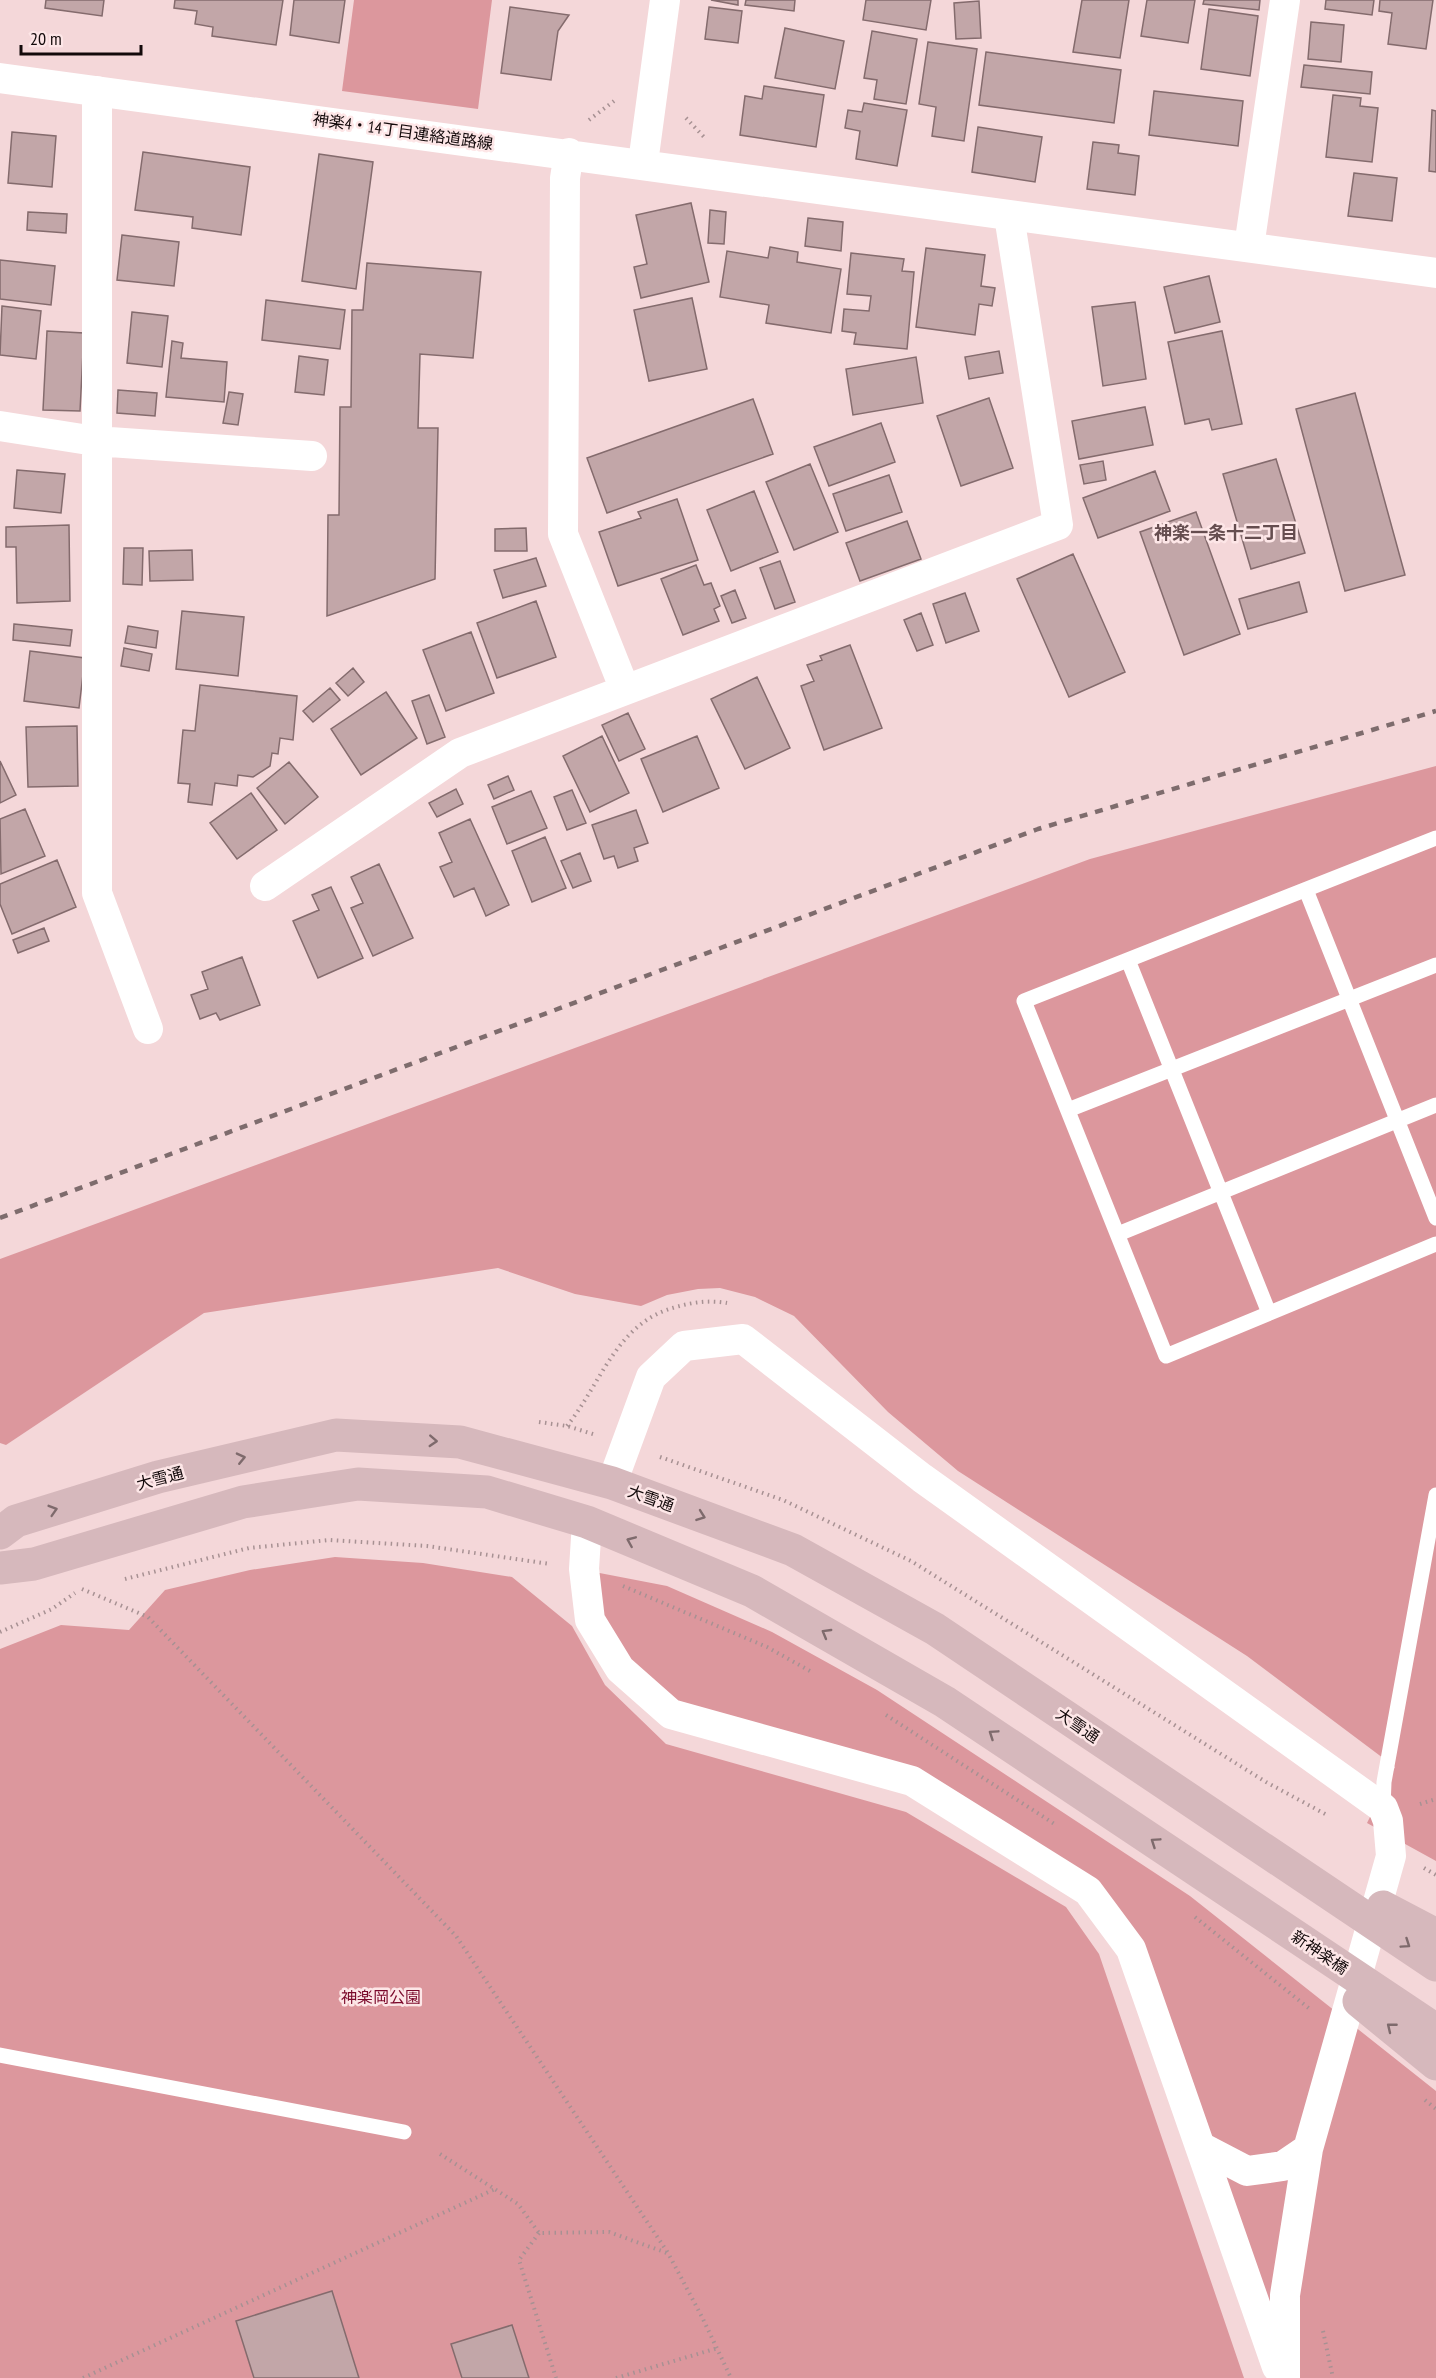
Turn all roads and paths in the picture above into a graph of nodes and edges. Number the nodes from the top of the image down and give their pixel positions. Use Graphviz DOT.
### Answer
graph roads {
  1 [pos="665,0"];
  2 [pos="1285,0"];
  3 [pos="0,78"];
  4 [pos="97,91"];
  5 [pos="618,93"];
  6 [pos="588,122"];
  7 [pos="569,153"];
  8 [pos="643,163"];
  9 [pos="1009,216"];
  10 [pos="1249,248"];
  11 [pos="1436,273"];
  12 [pos="0,426"];
  13 [pos="95,441"];
  14 [pos="312,456"];
  15 [pos="625,690"];
  16 [pos="1436,838"];
  17 [pos="265,886"];
  18 [pos="1305,890"];
  19 [pos="1128,960"];
  20 [pos="1436,965"];
  21 [pos="1349,999"];
  22 [pos="148,1029"];
  23 [pos="1172,1069"];
  24 [pos="1436,1105"];
  25 [pos="1068,1110"];
  26 [pos="1397,1120"];
  27 [pos="1221,1192"];
  28 [pos="1436,1218"];
  29 [pos="1118,1234"];
  30 [pos="1436,1244"];
  31 [pos="1269,1313"];
  32 [pos="612,1483"];
  33 [pos="1436,1495"];
  34 [pos="587,1522"];
  35 [pos="0,1533"];
  36 [pos="0,1568"];
  37 [pos="81,1589"];
  38 [pos="1383,1808"];
  39 [pos="1235,1830"];
  40 [pos="1204,1874"];
  41 [pos="1436,1935"];
  42 [pos="1436,1965"];
  43 [pos="1436,2030"];
  44 [pos="0,2055"];
  45 [pos="1436,2064"];
  46 [pos="404,2132"];
  47 [pos="1201,2147"];
  48 [pos="1308,2149"];
  49 [pos="440,2154"];
  50 [pos="495,2189"];
  51 [pos="538,2233"];
  52 [pos="668,2253"];
  53 [pos="718,2348"];
  54 [pos="83,2378"];
  55 [pos="556,2378"];
  56 [pos="616,2378"];
  57 [pos="730,2378"];
  58 [pos="1283,2378"];
  1 -- 8 [label="street"];
  2 -- 10 [label="street"];
  3 -- 4 [label="street, 神楽4・14丁目連絡道路線"];
  4 -- 7 [label="street, 神楽4・14丁目連絡道路線"];
  4 -- 13 [label="street"];
  5 -- 6 [label="path"];
  7 -- 8 [label="street, 神楽4・14丁目連絡道路線"];
  7 -- 15 [label="street"];
  8 -- 9 [label="street, 神楽4・14丁目連絡道路線"];
  9 -- 10 [label="street, 神楽4・14丁目連絡道路線"];
  9 -- 15 [label="street"];
  10 -- 11 [label="street, 神楽4・14丁目連絡道路線"];
  12 -- 13 [label="street"];
  13 -- 14 [label="street"];
  13 -- 22 [label="street"];
  15 -- 17 [label="street"];
  16 -- 18 [label="lane"];
  18 -- 19 [label="lane"];
  18 -- 21 [label="lane"];
  19 -- 23 [label="lane"];
  19 -- 25 [label="lane"];
  20 -- 21 [label="lane"];
  21 -- 23 [label="lane"];
  21 -- 26 [label="lane"];
  23 -- 25 [label="lane"];
  23 -- 27 [label="lane"];
  24 -- 26 [label="lane"];
  25 -- 29 [label="lane"];
  26 -- 27 [label="lane"];
  26 -- 28 [label="lane"];
  27 -- 29 [label="lane"];
  27 -- 31 [label="lane"];
  29 -- 31 [label="lane"];
  30 -- 31 [label="lane"];
  35 -- 32 [label="main road, 大雪通, one-way"];
  32 -- 38 [label="street"];
  32 -- 39 [label="main road, 大雪通, one-way"];
  33 -- 38 [label="lane"];
  34 -- 36 [label="main road"];
  40 -- 34 [label="main road, one-way"];
  34 -- 47 [label="street"];
  37 -- 52 [label="path"];
  38 -- 48 [label="street"];
  39 -- 41 [label="main road"];
  39 -- 42 [label="main road, one-way"];
  40 -- 43 [label="main road, 新神楽橋"];
  45 -- 40 [label="main road, one-way"];
  44 -- 46 [label="lane"];
  47 -- 48 [label="street"];
  47 -- 58 [label="street"];
  48 -- 58 [label="street"];
  49 -- 50 [label="path"];
  50 -- 51 [label="path"];
  50 -- 54 [label="path"];
  51 -- 52 [label="path"];
  51 -- 55 [label="path"];
  52 -- 53 [label="path"];
  53 -- 56 [label="path"];
  53 -- 57 [label="path"];
}
